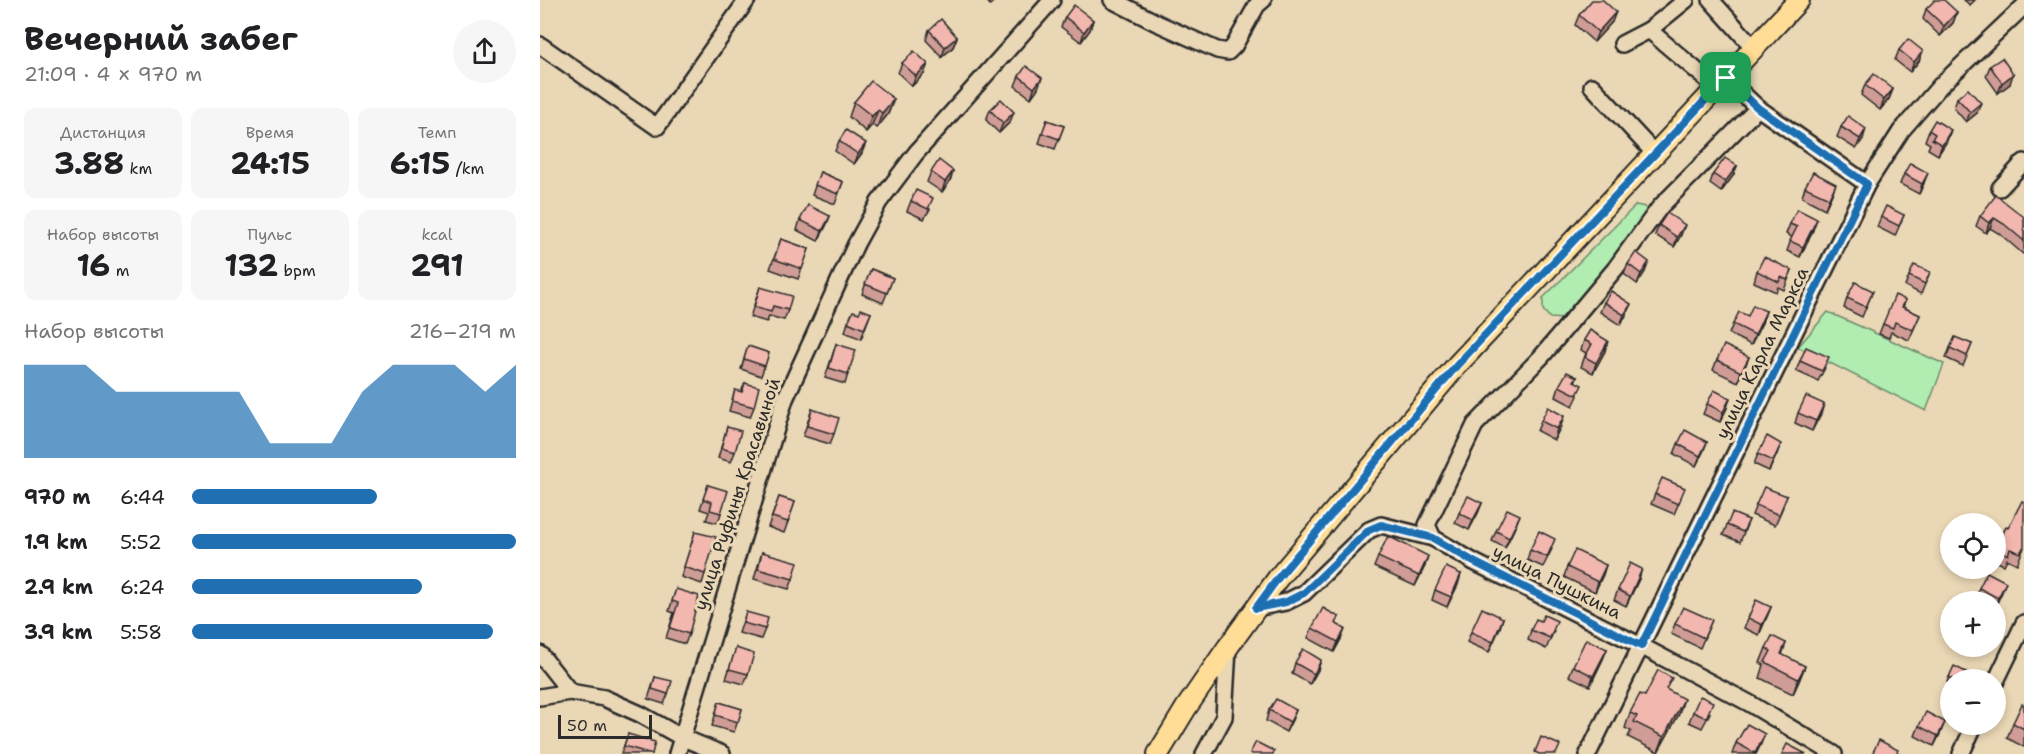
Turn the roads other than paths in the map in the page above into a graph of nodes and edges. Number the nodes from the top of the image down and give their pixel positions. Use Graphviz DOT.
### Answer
graph roads {
  1 [pos="747,0"];
  2 [pos="1052,0"];
  3 [pos="1112,0"];
  4 [pos="1263,0"];
  5 [pos="1686,0"];
  6 [pos="1711,0"];
  7 [pos="1799,0"];
  8 [pos="2024,6"];
  9 [pos="1649,30"];
  10 [pos="540,45"];
  11 [pos="1622,45"];
  12 [pos="1754,48"];
  13 [pos="1722,83"];
  14 [pos="1592,86"];
  15 [pos="1758,108"];
  16 [pos="1655,154"];
  17 [pos="2024,162"];
  18 [pos="1867,184"];
  19 [pos="2000,188"];
  20 [pos="1430,532"];
  21 [pos="1256,608"];
  22 [pos="2024,623"];
  23 [pos="1641,646"];
  24 [pos="1228,647"];
  25 [pos="540,654"];
  26 [pos="2002,669"];
  27 [pos="570,692"];
  28 [pos="540,698"];
  29 [pos="1970,735"];
  30 [pos="681,737"];
  31 [pos="677,754"];
  32 [pos="722,754"];
  33 [pos="1158,754"];
  34 [pos="1204,754"];
  35 [pos="1588,754"];
  36 [pos="1834,754"];
  37 [pos="1961,754"];
  1 -- 10 [label="street"];
  2 -- 30 [label="street, улица Руфины Красавиной"];
  3 -- 4 [label="street"];
  5 -- 9 [label="street"];
  6 -- 12 [label="street"];
  7 -- 12 [label="main road"];
  8 -- 18 [label="street, улица Карла Маркса"];
  9 -- 11 [label="street"];
  9 -- 13 [label="street"];
  12 -- 13 [label="main road"];
  13 -- 15 [label="street"];
  13 -- 16 [label="main road"];
  14 -- 16 [label="street"];
  15 -- 18 [label="street"];
  15 -- 20 [label="street"];
  16 -- 21 [label="main road"];
  17 -- 19 [label="street"];
  18 -- 23 [label="street, улица Карла Маркса"];
  20 -- 21 [label="street, улица Пушкина"];
  20 -- 23 [label="street, улица Пушкина"];
  21 -- 24 [label="main road"];
  22 -- 26 [label="street"];
  23 -- 35 [label="street, улица Карла Маркса"];
  23 -- 36 [label="street, улица Пушкина"];
  24 -- 33 [label="main road"];
  24 -- 34 [label="street"];
  25 -- 27 [label="street"];
  27 -- 28 [label="street"];
  27 -- 30 [label="street"];
  29 -- 37 [label="street"];
  30 -- 31 [label="street, улица Руфины Красавиной"];
  30 -- 32 [label="street"];
}
